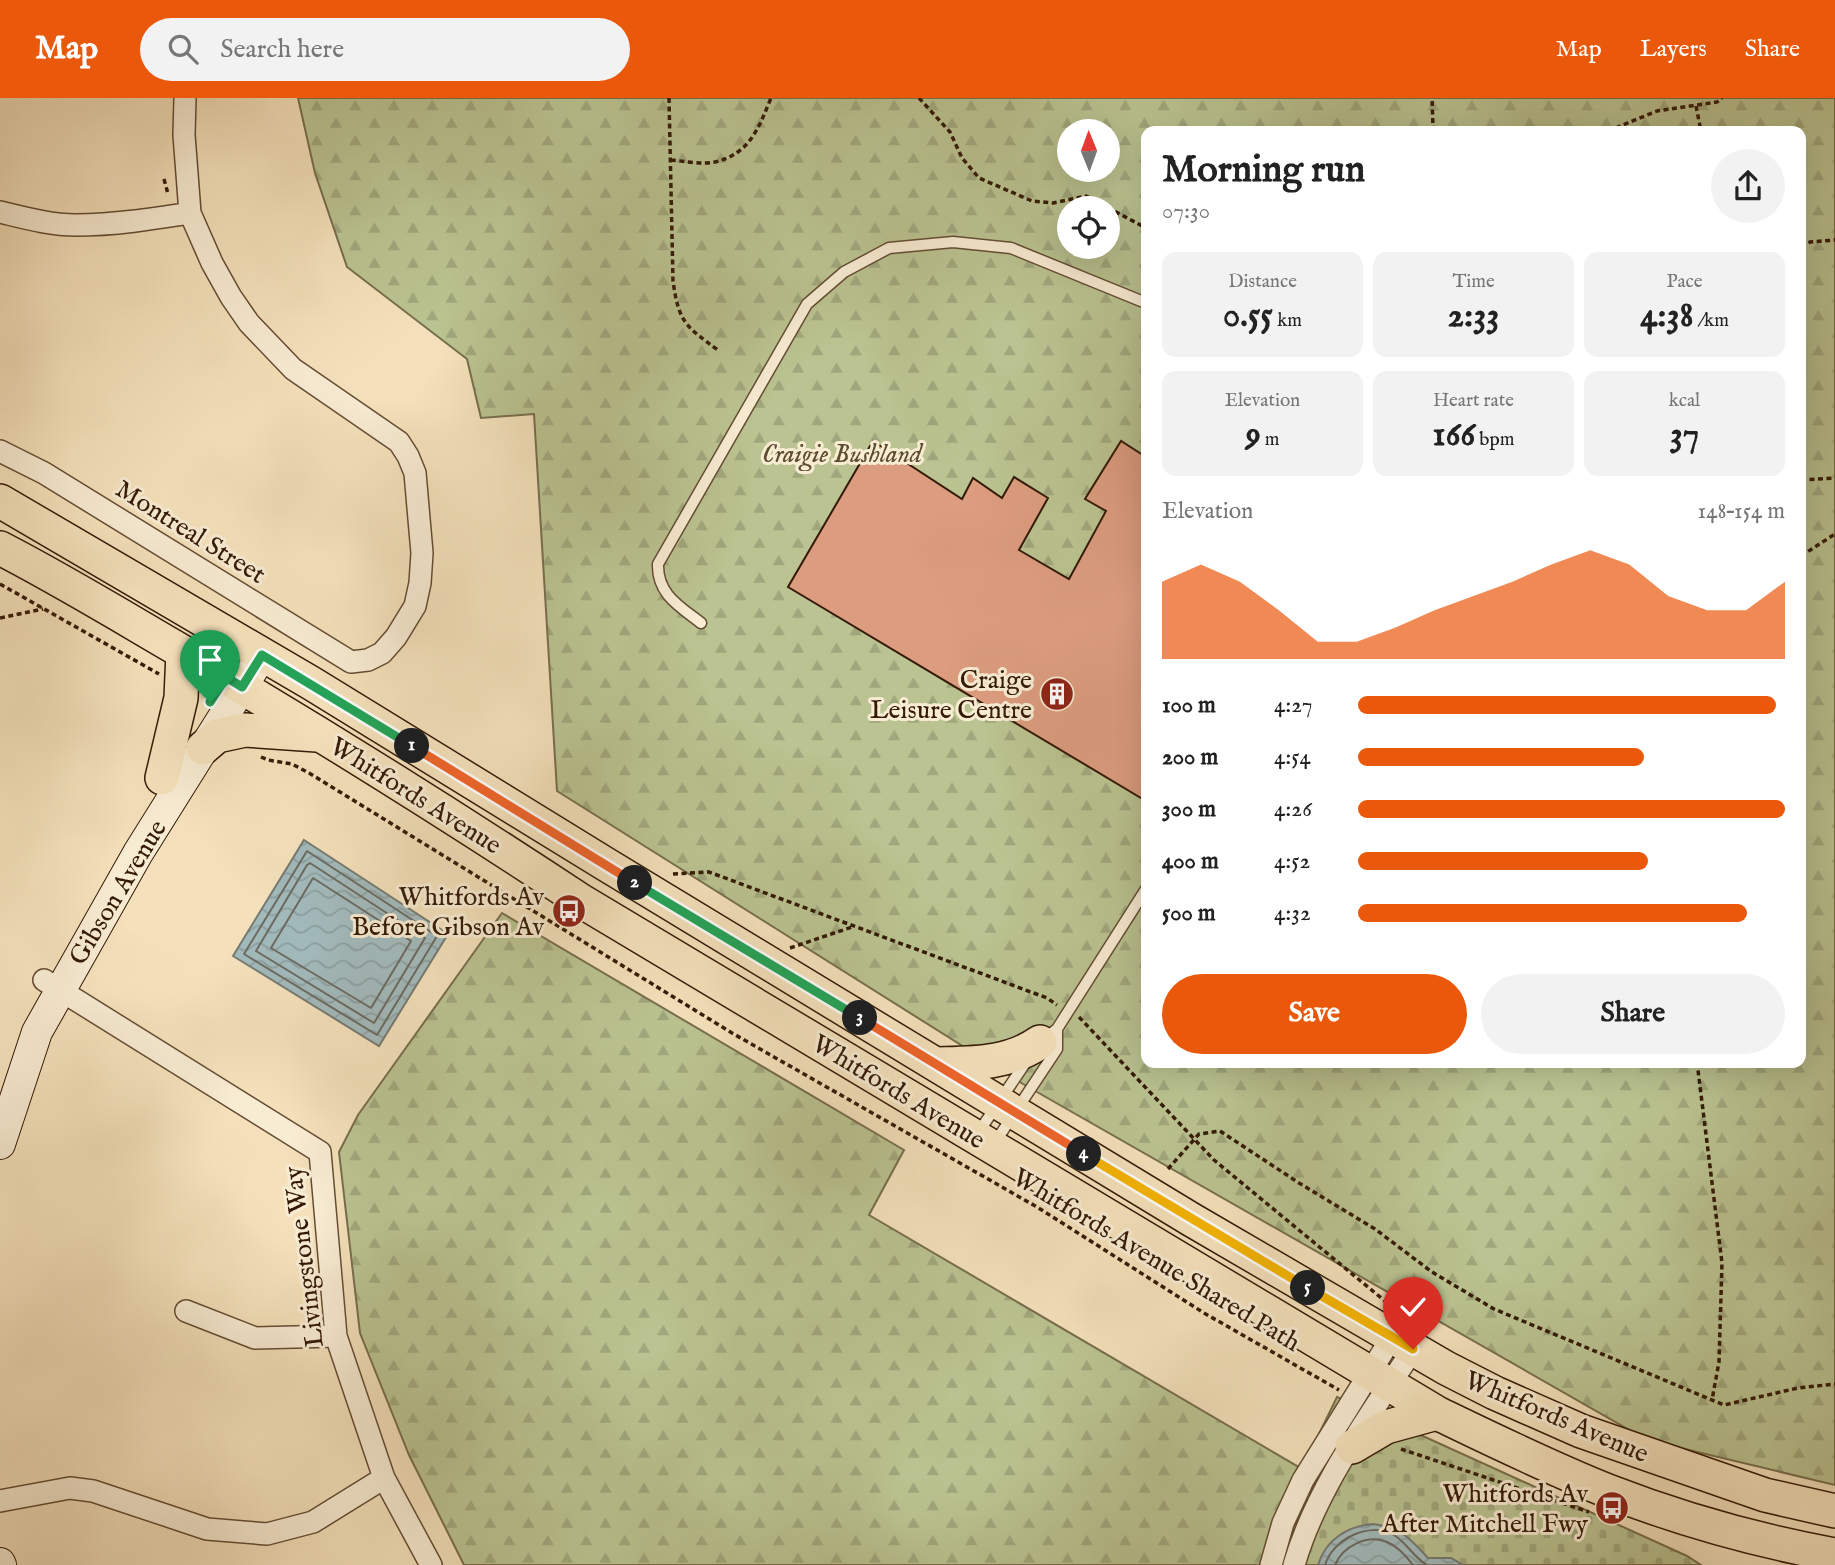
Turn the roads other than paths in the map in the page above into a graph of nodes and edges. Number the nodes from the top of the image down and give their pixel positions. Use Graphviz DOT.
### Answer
graph roads {
  1 [pos="185,98"];
  2 [pos="0,212"];
  3 [pos="181,214"];
  4 [pos="1141,301"];
  5 [pos="0,451"];
  6 [pos="0,501"];
  7 [pos="0,548"];
  8 [pos="701,623"];
  9 [pos="254,650"];
  10 [pos="183,652"];
  11 [pos="234,682"];
  12 [pos="323,736"];
  13 [pos="203,748"];
  14 [pos="162,778"];
  15 [pos="1141,897"];
  16 [pos="52,985"];
  17 [pos="1048,1036"];
  18 [pos="937,1064"];
  19 [pos="0,1084"];
  20 [pos="1007,1108"];
  21 [pos="984,1142"];
  22 [pos="0,1144"];
  23 [pos="186,1311"];
  24 [pos="1399,1331"];
  25 [pos="336,1336"];
  26 [pos="1380,1380"];
  27 [pos="1437,1413"];
  28 [pos="1352,1447"];
  29 [pos="384,1478"];
  30 [pos="0,1501"];
  31 [pos="1835,1511"];
  32 [pos="1835,1555"];
  33 [pos="431,1565"];
  34 [pos="1271,1565"];
  35 [pos="1294,1565"];
  1 -- 3 [label="street"];
  2 -- 3 [label="street"];
  3 -- 5 [label="street, Montreal Street"];
  4 -- 8 [label="lane"];
  6 -- 9 [label="main road, Whitfords Avenue"];
  7 -- 10 [label="main road, Whitfords Avenue"];
  9 -- 11 [label="main road, Gibson Avenue"];
  9 -- 18 [label="main road, Whitfords Avenue"];
  10 -- 11 [label="main road, Whitfords Avenue"];
  10 -- 14 [label="main road"];
  11 -- 12 [label="main road, Whitfords Avenue"];
  11 -- 13 [label="main road, Gibson Avenue"];
  11 -- 14 [label="main road, Gibson Avenue"];
  12 -- 13 [label="main road"];
  12 -- 21 [label="main road, Whitfords Avenue"];
  13 -- 16 [label="main road, Gibson Avenue"];
  14 -- 16 [label="main road, Gibson Avenue"];
  15 -- 17 [label="lane"];
  16 -- 19 [label="main road, Gibson Avenue"];
  16 -- 22 [label="main road, Gibson Avenue"];
  16 -- 25 [label="street, Livingstone Way"];
  17 -- 18 [label="main road"];
  17 -- 20 [label="lane"];
  17 -- 20 [label="lane"];
  18 -- 20 [label="main road, Whitfords Avenue"];
  20 -- 21 [label="lane"];
  20 -- 21 [label="lane"];
  20 -- 24 [label="main road, Whitfords Avenue"];
  21 -- 26 [label="main road, Whitfords Avenue"];
  23 -- 25 [label="street"];
  24 -- 26 [label="street"];
  24 -- 31 [label="main road, Whitfords Avenue"];
  25 -- 29 [label="street, Livingstone Way"];
  26 -- 27 [label="main road, Whitfords Avenue"];
  26 -- 28 [label="street"];
  26 -- 34 [label="street"];
  27 -- 28 [label="main road"];
  27 -- 32 [label="main road, Whitfords Avenue"];
  28 -- 35 [label="street"];
  29 -- 30 [label="street"];
  29 -- 33 [label="street, Livingstone Way"];
}
